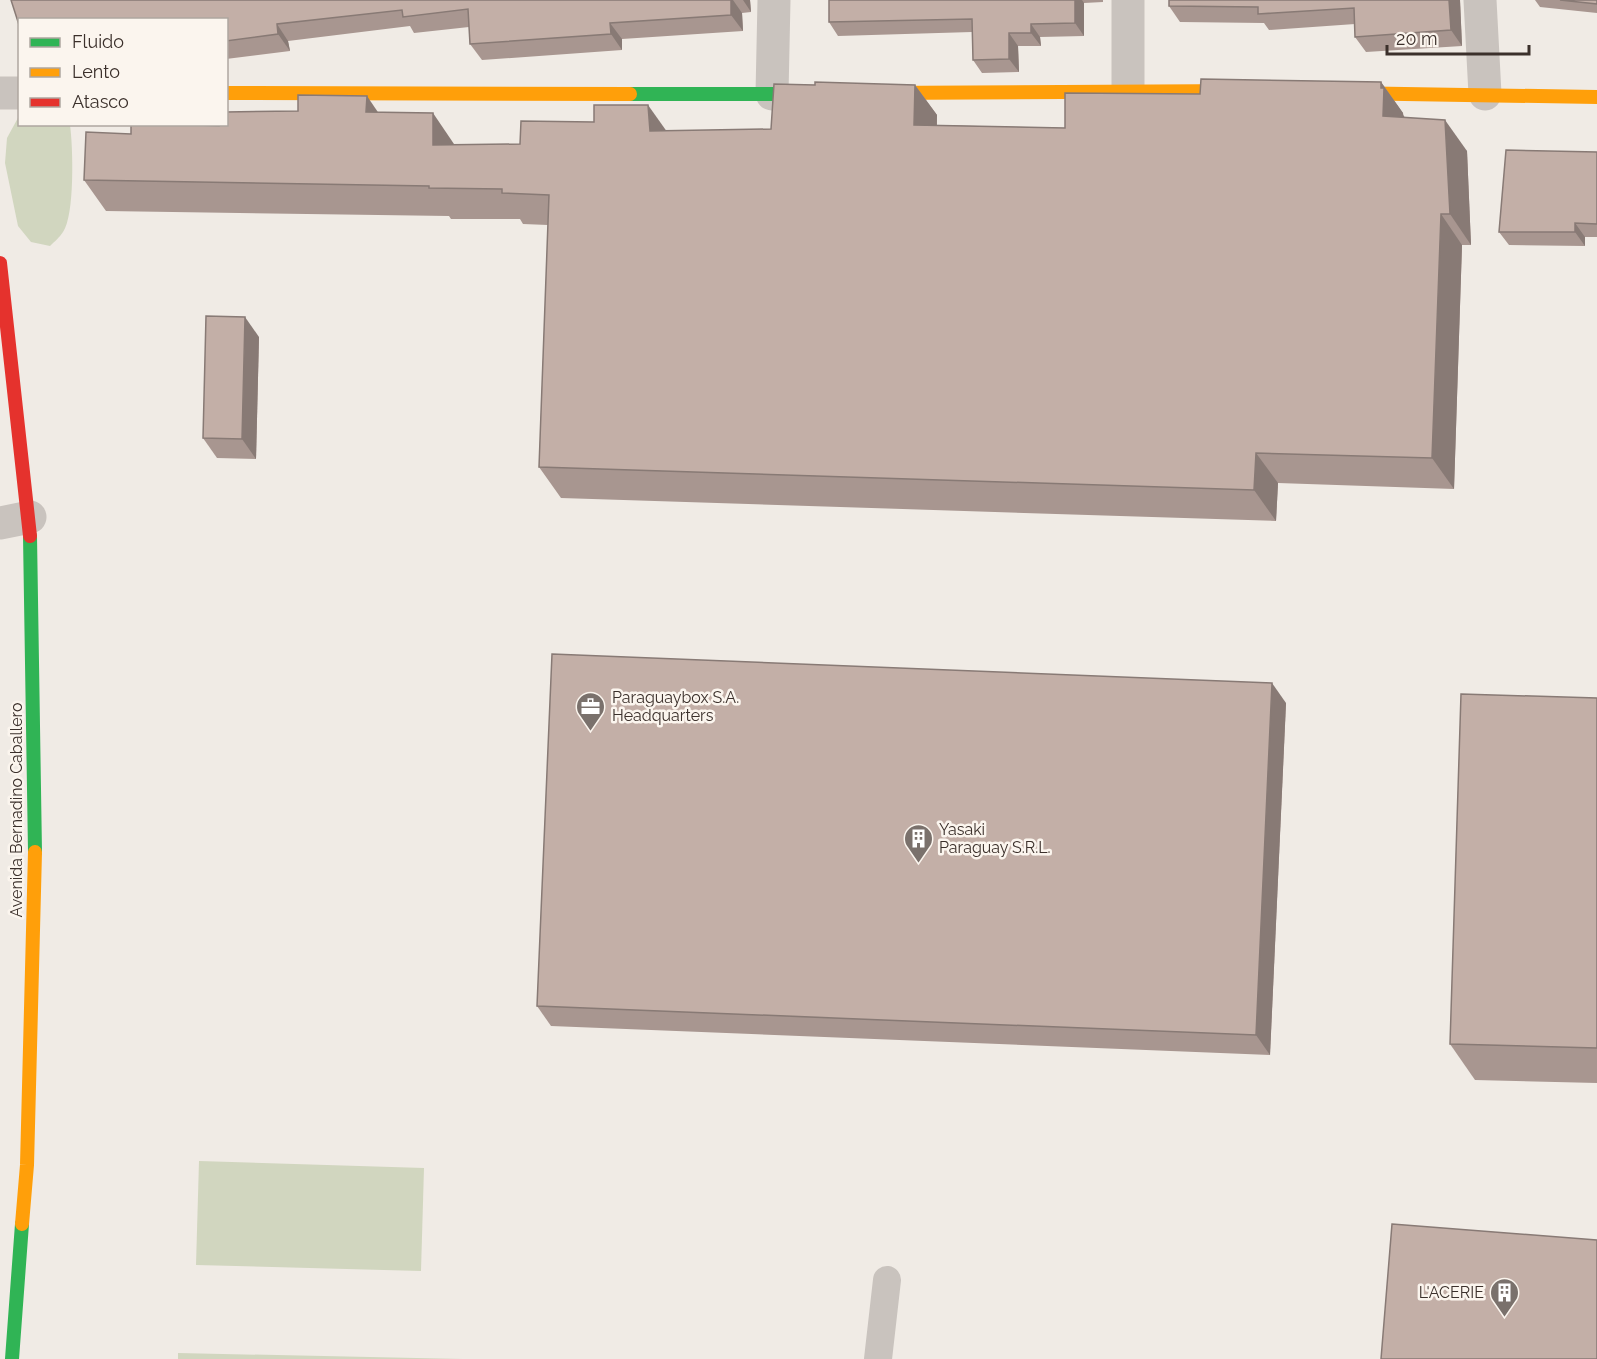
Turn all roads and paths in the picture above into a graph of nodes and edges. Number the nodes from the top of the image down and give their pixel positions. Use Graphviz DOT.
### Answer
graph roads {
  1 [pos="774,0"];
  2 [pos="1128,0"];
  3 [pos="1480,0"];
  4 [pos="1128,90"];
  5 [pos="1259,92"];
  6 [pos="1330,92"];
  7 [pos="0,93"];
  8 [pos="18,93"];
  9 [pos="228,93"];
  10 [pos="867,93"];
  11 [pos="772,94"];
  12 [pos="831,94"];
  13 [pos="1485,94"];
  14 [pos="1597,97"];
  15 [pos="0,263"];
  16 [pos="15,520"];
  17 [pos="887,1280"];
  18 [pos="12,1359"];
  19 [pos="878,1359"];
  1 -- 11 [label="street"];
  2 -- 4 [label="street"];
  3 -- 13 [label="street"];
  4 -- 5 [label="street"];
  4 -- 10 [label="street"];
  6 -- 13 [label="street"];
  7 -- 8 [label="street"];
  9 -- 11 [label="street"];
  11 -- 12 [label="street"];
  13 -- 14 [label="street"];
  15 -- 16 [label="street, Avenida Bernadino Caballero"];
  16 -- 18 [label="street, Avenida Bernadino Caballero"];
  17 -- 19 [label="lane"];
}
